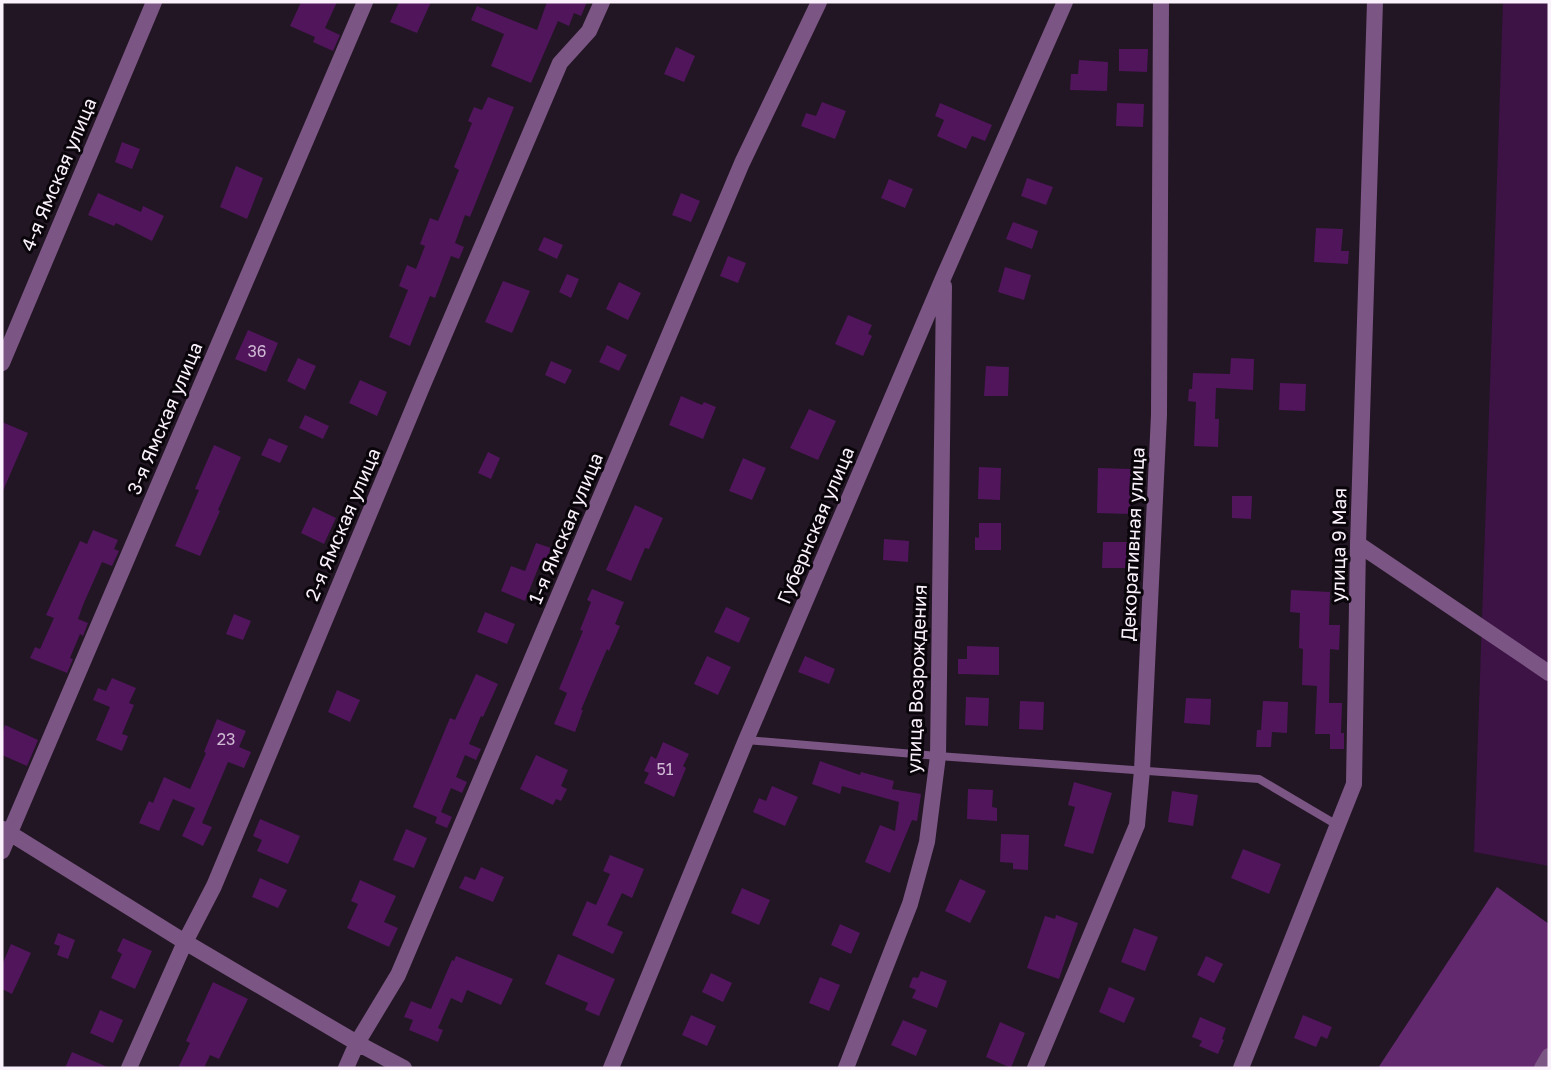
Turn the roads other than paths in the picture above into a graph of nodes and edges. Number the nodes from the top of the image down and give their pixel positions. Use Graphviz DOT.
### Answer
graph roads {
  1 [pos="154,2"];
  2 [pos="365,2"];
  3 [pos="602,2"];
  4 [pos="820,2"];
  5 [pos="1065,2"];
  6 [pos="1161,2"];
  7 [pos="1375,2"];
  8 [pos="944,276"];
  9 [pos="2,363"];
  10 [pos="1358,544"];
  11 [pos="1549,673"];
  12 [pos="746,740"];
  13 [pos="938,756"];
  14 [pos="1142,770"];
  15 [pos="1337,825"];
  16 [pos="6,830"];
  17 [pos="2,851"];
  18 [pos="185,942"];
  19 [pos="357,1043"];
  20 [pos="1549,1056"];
  21 [pos="129,1068"];
  22 [pos="346,1068"];
  23 [pos="404,1068"];
  24 [pos="611,1068"];
  25 [pos="846,1068"];
  26 [pos="1035,1068"];
  27 [pos="1241,1068"];
  28 [pos="1542,1068"];
  1 -- 9 [label="street, 4-я Ямская улица"];
  2 -- 16 [label="street, 3-я Ямская улица"];
  3 -- 18 [label="street, 2-я Ямская улица"];
  4 -- 19 [label="street, 1-я Ямская улица"];
  5 -- 8 [label="street, Губернская улица"];
  6 -- 14 [label="street, Декоративная улица"];
  7 -- 10 [label="street, улица 9 Мая"];
  8 -- 12 [label="street, Губернская улица"];
  8 -- 13 [label="street, улица Возрождения"];
  10 -- 11 [label="street"];
  10 -- 15 [label="street, улица 9 Мая"];
  12 -- 13 [label="lane"];
  12 -- 24 [label="street, Губернская улица"];
  13 -- 14 [label="lane"];
  13 -- 25 [label="street, улица Возрождения"];
  14 -- 15 [label="lane"];
  14 -- 26 [label="street, Декоративная улица"];
  15 -- 27 [label="street, улица 9 Мая"];
  16 -- 17 [label="street, 3-я Ямская улица"];
  16 -- 18 [label="street"];
  18 -- 19 [label="street"];
  18 -- 21 [label="street, 2-я Ямская улица"];
  19 -- 22 [label="street, 1-я Ямская улица"];
  19 -- 23 [label="street"];
  20 -- 28 [label="street"];
}
